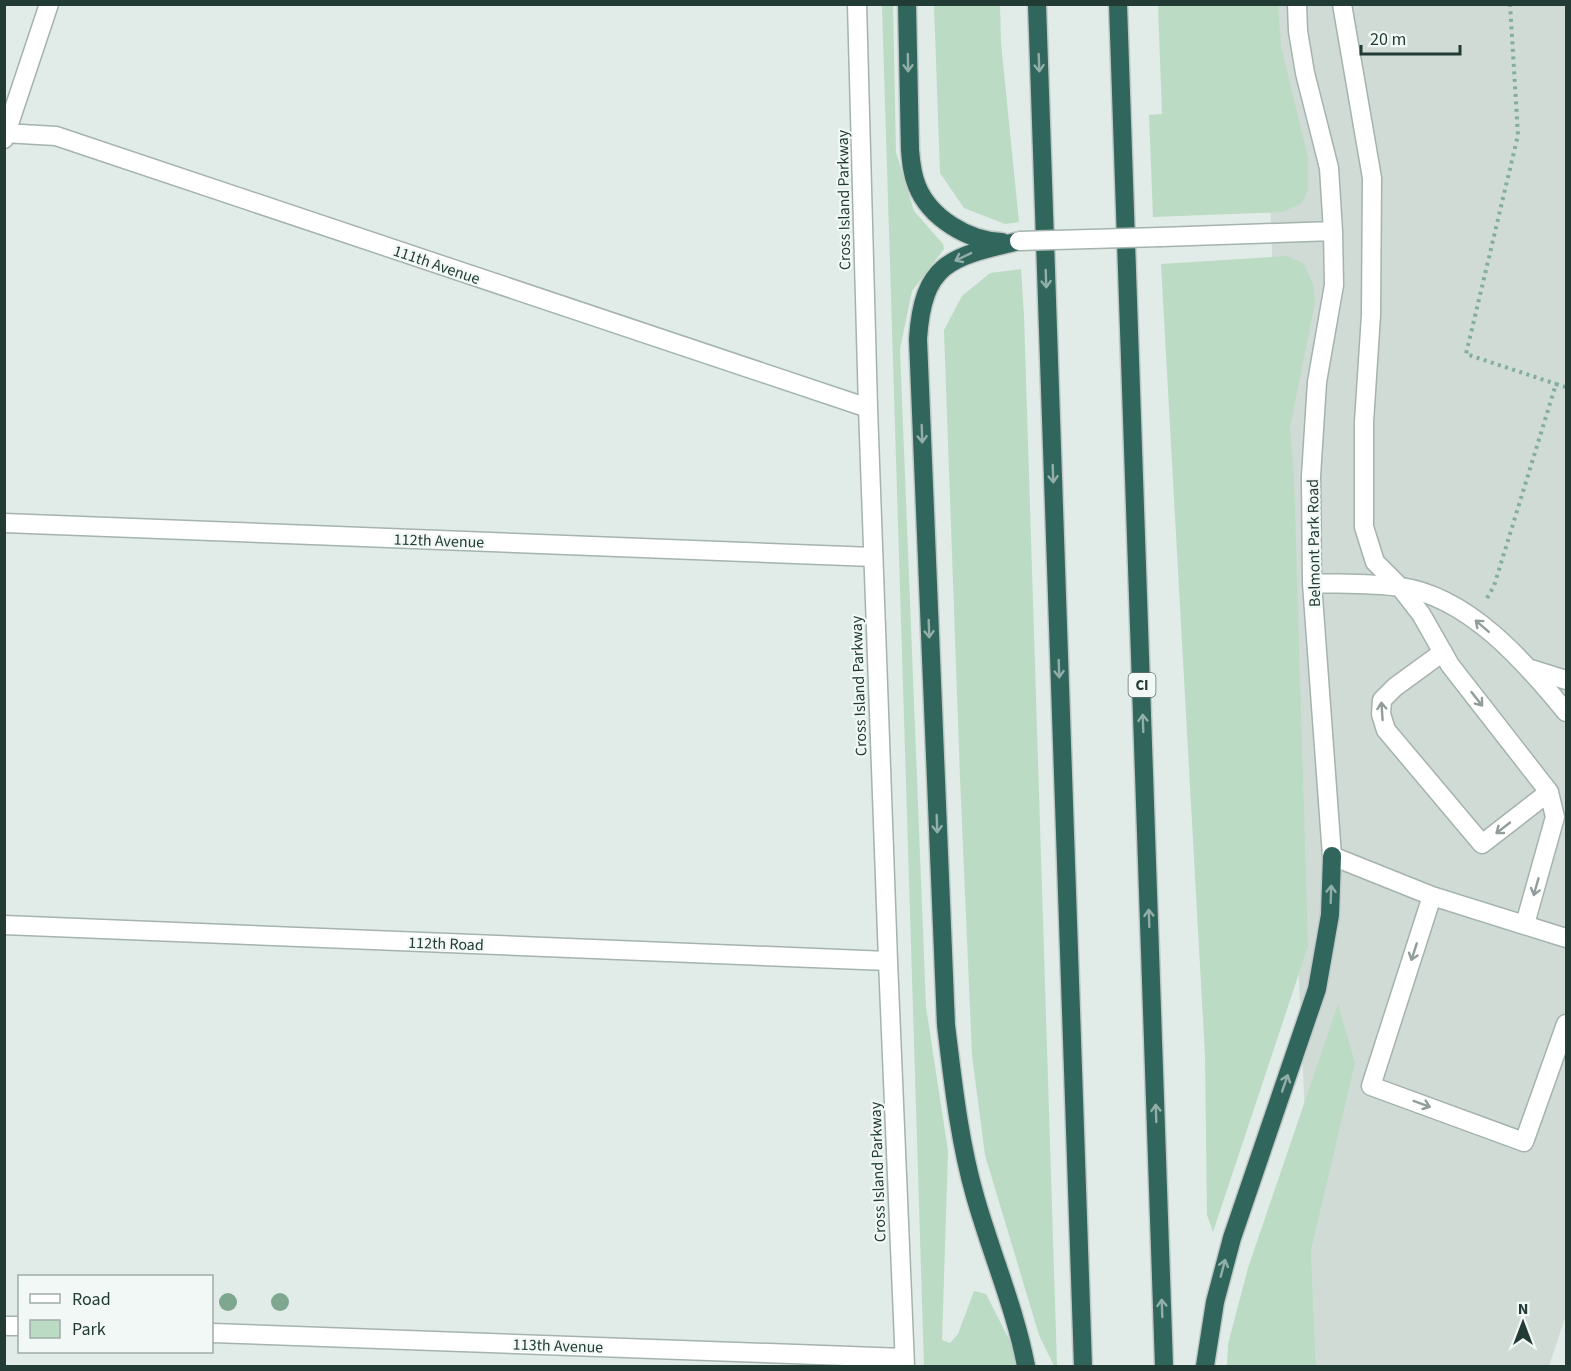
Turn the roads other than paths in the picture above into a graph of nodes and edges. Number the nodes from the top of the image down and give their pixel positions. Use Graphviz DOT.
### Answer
graph roads {
  1 [pos="49,4"];
  2 [pos="907,4"];
  3 [pos="1037,4"];
  4 [pos="1118,4"];
  5 [pos="1297,4"];
  6 [pos="1342,4"];
  7 [pos="856,5"];
  8 [pos="5,135"];
  9 [pos="1333,231"];
  10 [pos="1019,241"];
  11 [pos="868,408"];
  12 [pos="4,523"];
  13 [pos="873,557"];
  14 [pos="1312,583"];
  15 [pos="1400,587"];
  16 [pos="1443,652"];
  17 [pos="1531,669"];
  18 [pos="1566,680"];
  19 [pos="1566,712"];
  20 [pos="1549,792"];
  21 [pos="1332,856"];
  22 [pos="1432,896"];
  23 [pos="1525,924"];
  24 [pos="4,925"];
  25 [pos="1566,938"];
  26 [pos="888,961"];
  27 [pos="1566,1024"];
  28 [pos="213,1333"];
  29 [pos="904,1362"];
  30 [pos="1026,1366"];
  31 [pos="1083,1366"];
  32 [pos="1164,1366"];
  33 [pos="1205,1366"];
  1 -- 8 [label="street"];
  2 -- 10 [label="highway, one-way"];
  3 -- 31 [label="highway, one-way"];
  32 -- 4 [label="highway, CI, one-way"];
  5 -- 9 [label="street, Belmont Park Road"];
  6 -- 15 [label="street"];
  7 -- 11 [label="street, Cross Island Parkway"];
  8 -- 11 [label="street, 111th Avenue"];
  9 -- 10 [label="street, bridge"];
  9 -- 14 [label="street, Belmont Park Road"];
  10 -- 30 [label="highway, one-way"];
  11 -- 13 [label="street, Cross Island Parkway"];
  12 -- 13 [label="street, 112th Avenue"];
  13 -- 26 [label="street, Cross Island Parkway"];
  14 -- 15 [label="street"];
  14 -- 21 [label="street, Belmont Park Road"];
  15 -- 16 [label="street"];
  17 -- 15 [label="street, one-way"];
  16 -- 20 [label="street, one-way"];
  20 -- 16 [label="street, one-way"];
  17 -- 18 [label="street"];
  17 -- 19 [label="street"];
  20 -- 23 [label="street, one-way"];
  21 -- 22 [label="street"];
  33 -- 21 [label="highway, one-way"];
  22 -- 23 [label="street"];
  22 -- 27 [label="street, one-way"];
  23 -- 25 [label="street"];
  24 -- 26 [label="street, 112th Road"];
  26 -- 29 [label="street, Cross Island Parkway"];
  28 -- 29 [label="street, 113th Avenue"];
}
